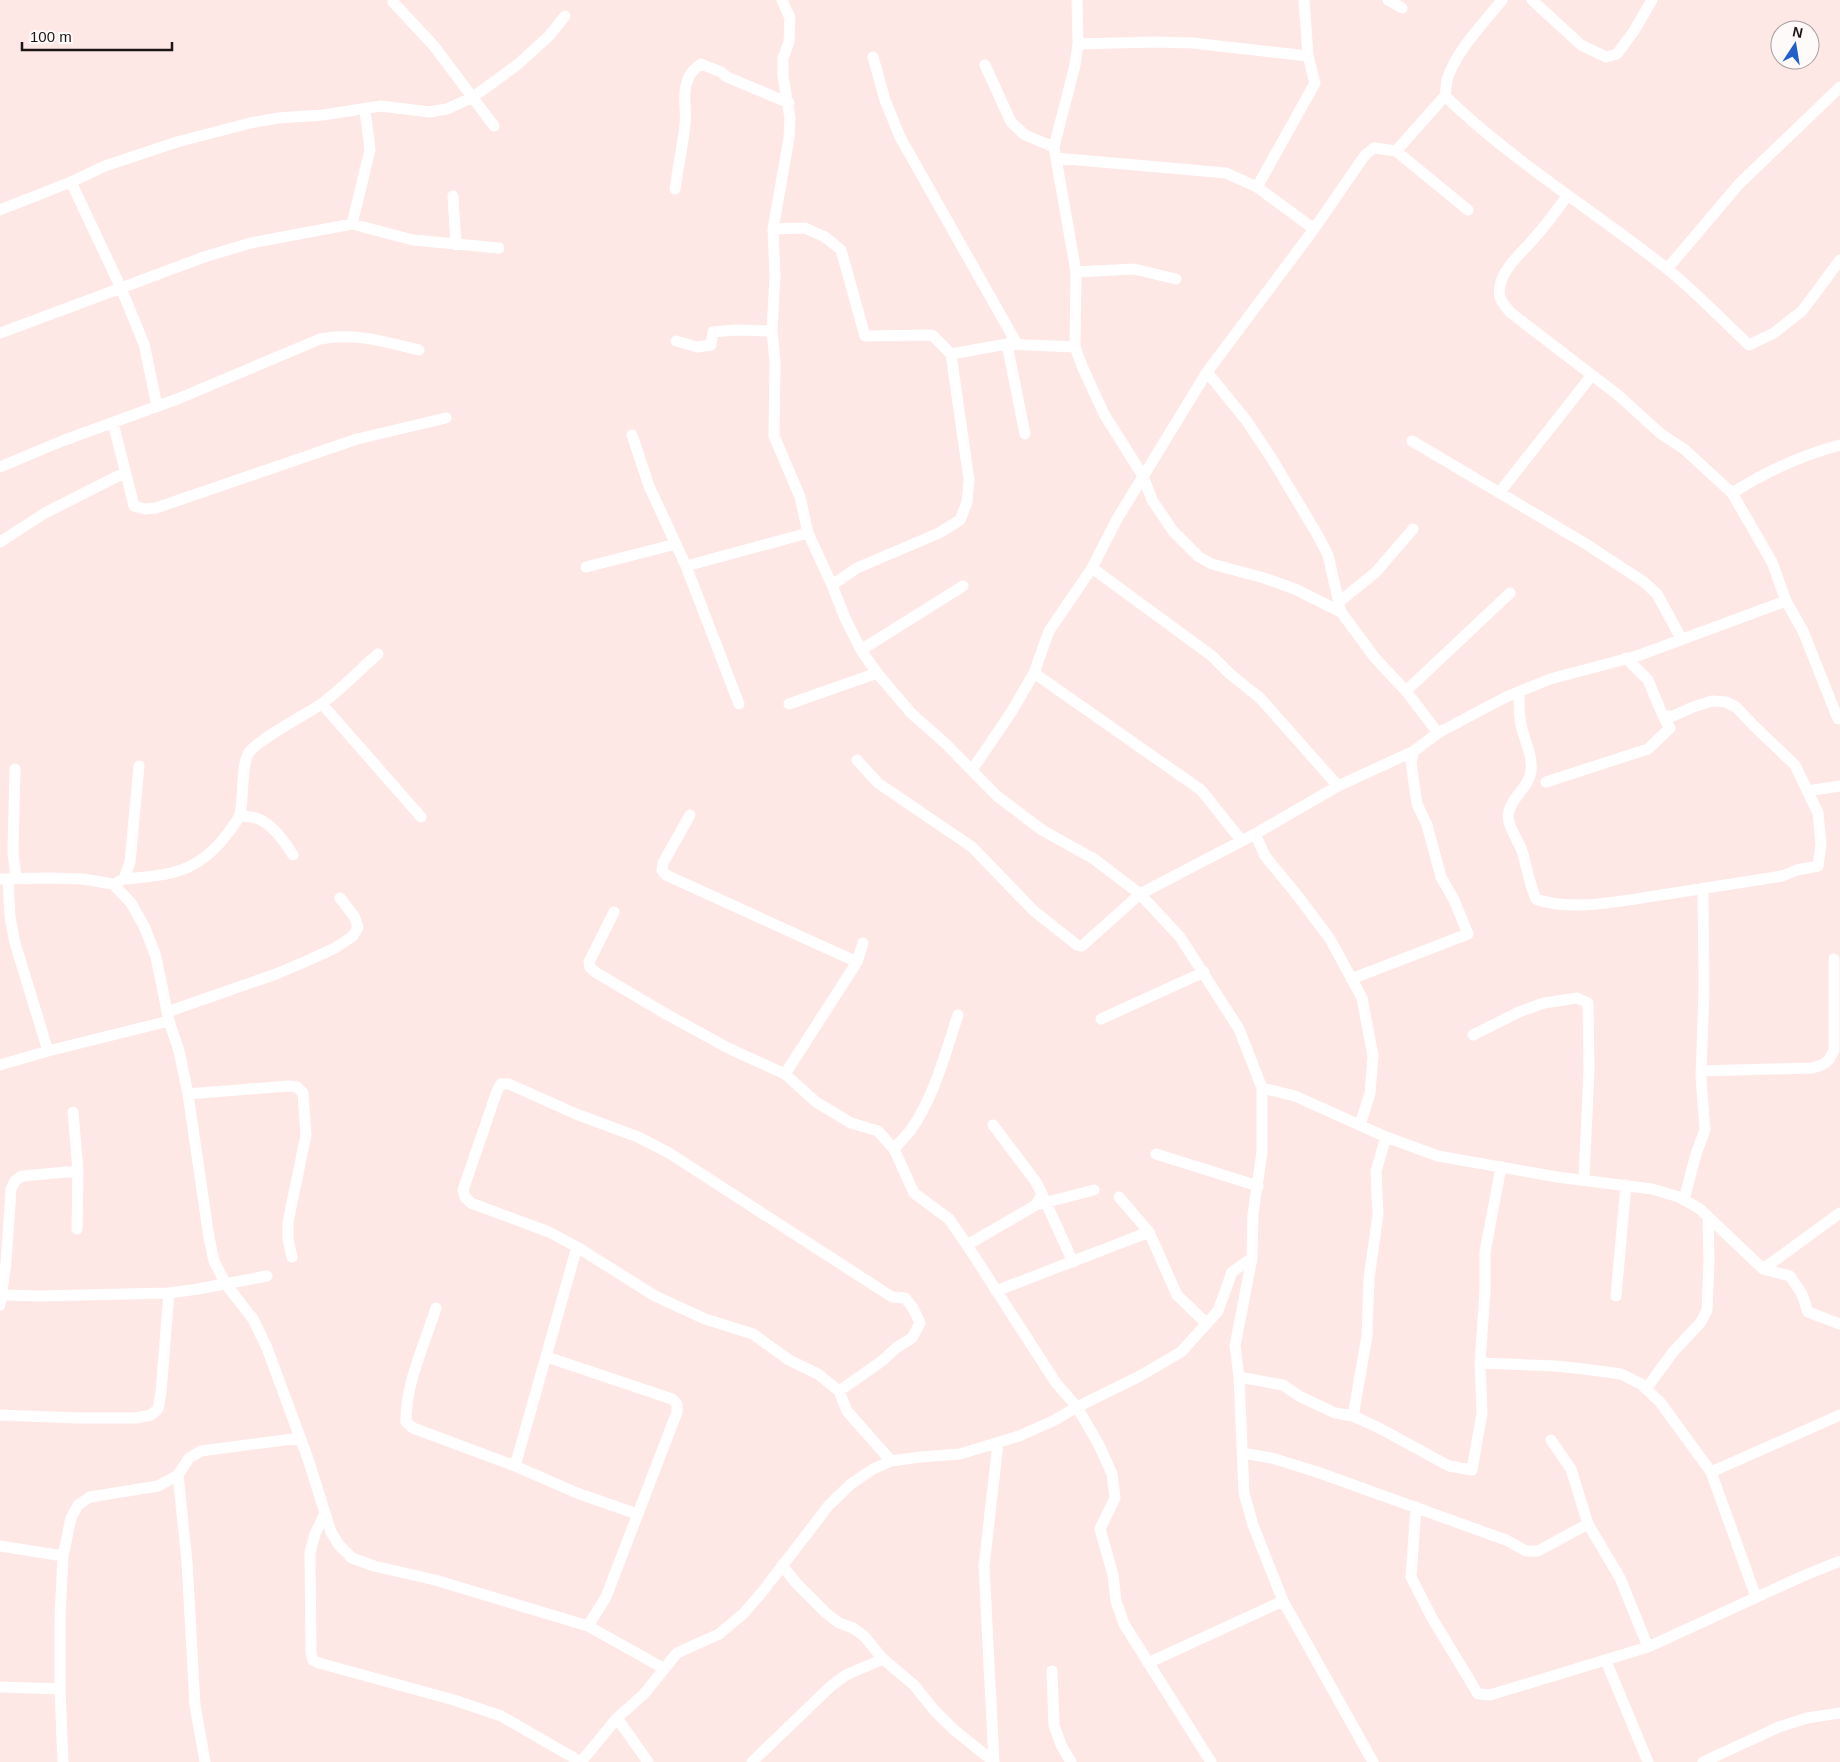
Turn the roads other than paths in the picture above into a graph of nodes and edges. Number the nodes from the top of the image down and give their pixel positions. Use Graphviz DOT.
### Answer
graph roads {
  1 [pos="782,0"];
  2 [pos="1077,0"];
  3 [pos="1304,0"];
  4 [pos="1388,0"];
  5 [pos="1502,0"];
  6 [pos="1532,0"];
  7 [pos="1652,0"];
  8 [pos="393,2"];
  9 [pos="1402,8"];
  10 [pos="565,16"];
  11 [pos="1078,44"];
  12 [pos="1308,56"];
  13 [pos="873,57"];
  14 [pos="985,65"];
  15 [pos="1840,88"];
  16 [pos="1445,96"];
  17 [pos="473,97"];
  18 [pos="789,103"];
  19 [pos="364,110"];
  20 [pos="494,126"];
  21 [pos="1396,151"];
  22 [pos="1055,152"];
  23 [pos="71,182"];
  24 [pos="1257,186"];
  25 [pos="675,189"];
  26 [pos="453,196"];
  27 [pos="1567,196"];
  28 [pos="0,210"];
  29 [pos="1468,210"];
  30 [pos="352,224"];
  31 [pos="773,229"];
  32 [pos="1314,229"];
  33 [pos="456,246"];
  34 [pos="499,248"];
  35 [pos="1840,260"];
  36 [pos="1667,269"];
  37 [pos="1076,272"];
  38 [pos="1176,278"];
  39 [pos="121,288"];
  40 [pos="772,331"];
  41 [pos="0,333"];
  42 [pos="676,341"];
  43 [pos="1012,344"];
  44 [pos="1075,347"];
  45 [pos="420,350"];
  46 [pos="951,354"];
  47 [pos="1207,372"];
  48 [pos="1592,375"];
  49 [pos="157,406"];
  50 [pos="446,418"];
  51 [pos="113,423"];
  52 [pos="1025,434"];
  53 [pos="632,435"];
  54 [pos="1412,441"];
  55 [pos="1840,445"];
  56 [pos="0,467"];
  57 [pos="124,472"];
  58 [pos="1143,476"];
  59 [pos="1499,493"];
  60 [pos="1732,493"];
  61 [pos="1413,529"];
  62 [pos="808,533"];
  63 [pos="1,539"];
  64 [pos="676,544"];
  65 [pos="686,566"];
  66 [pos="586,567"];
  67 [pos="1092,568"];
  68 [pos="832,585"];
  69 [pos="963,586"];
  70 [pos="1510,593"];
  71 [pos="1786,600"];
  72 [pos="1340,607"];
  73 [pos="1681,638"];
  74 [pos="861,650"];
  75 [pos="378,654"];
  76 [pos="1626,658"];
  77 [pos="877,673"];
  78 [pos="1034,673"];
  79 [pos="1406,692"];
  80 [pos="1519,692"];
  81 [pos="322,704"];
  82 [pos="740,704"];
  83 [pos="789,704"];
  84 [pos="1663,716"];
  85 [pos="1838,719"];
  86 [pos="1438,733"];
  87 [pos="1414,751"];
  88 [pos="858,760"];
  89 [pos="140,766"];
  90 [pos="15,769"];
  91 [pos="972,770"];
  92 [pos="1546,782"];
  93 [pos="1338,786"];
  94 [pos="1840,786"];
  95 [pos="1807,791"];
  96 [pos="690,815"];
  97 [pos="240,816"];
  98 [pos="421,817"];
  99 [pos="1255,834"];
  100 [pos="1241,840"];
  101 [pos="294,855"];
  102 [pos="8,879"];
  103 [pos="124,879"];
  104 [pos="112,884"];
  105 [pos="1703,888"];
  106 [pos="1140,894"];
  107 [pos="340,898"];
  108 [pos="614,912"];
  109 [pos="863,943"];
  110 [pos="1834,960"];
  111 [pos="858,962"];
  112 [pos="1204,972"];
  113 [pos="1351,979"];
  114 [pos="958,1015"];
  115 [pos="168,1016"];
  116 [pos="1101,1019"];
  117 [pos="1473,1035"];
  118 [pos="48,1051"];
  119 [pos="0,1065"];
  120 [pos="1701,1071"];
  121 [pos="785,1074"];
  122 [pos="1262,1088"];
  123 [pos="188,1094"];
  124 [pos="73,1112"];
  125 [pos="993,1125"];
  126 [pos="1360,1125"];
  127 [pos="1386,1138"];
  128 [pos="894,1148"];
  129 [pos="1156,1154"];
  130 [pos="1501,1167"];
  131 [pos="78,1172"];
  132 [pos="1584,1179"];
  133 [pos="1626,1185"];
  134 [pos="1258,1186"];
  135 [pos="1094,1190"];
  136 [pos="1119,1197"];
  137 [pos="1684,1200"];
  138 [pos="1042,1201"];
  139 [pos="1840,1213"];
  140 [pos="1708,1217"];
  141 [pos="77,1229"];
  142 [pos="1149,1232"];
  143 [pos="967,1245"];
  144 [pos="577,1247"];
  145 [pos="292,1257"];
  146 [pos="1252,1258"];
  147 [pos="1073,1262"];
  148 [pos="1763,1269"];
  149 [pos="267,1276"];
  150 [pos="225,1283"];
  151 [pos="996,1291"];
  152 [pos="168,1293"];
  153 [pos="1616,1296"];
  154 [pos="1,1300"];
  155 [pos="436,1308"];
  156 [pos="1206,1323"];
  157 [pos="1840,1324"];
  158 [pos="546,1358"];
  159 [pos="1480,1363"];
  160 [pos="1239,1377"];
  161 [pos="1646,1389"];
  162 [pos="839,1391"];
  163 [pos="1077,1407"];
  164 [pos="0,1415"];
  165 [pos="1840,1415"];
  166 [pos="1353,1416"];
  167 [pos="300,1438"];
  168 [pos="1551,1440"];
  169 [pos="998,1443"];
  170 [pos="1242,1453"];
  171 [pos="890,1461"];
  172 [pos="515,1466"];
  173 [pos="1712,1472"];
  174 [pos="178,1475"];
  175 [pos="1416,1507"];
  176 [pos="325,1513"];
  177 [pos="637,1514"];
  178 [pos="1588,1524"];
  179 [pos="0,1546"];
  180 [pos="63,1556"];
  181 [pos="1840,1561"];
  182 [pos="782,1565"];
  183 [pos="1756,1597"];
  184 [pos="1283,1602"];
  185 [pos="588,1626"];
  186 [pos="1648,1647"];
  187 [pos="883,1659"];
  188 [pos="1606,1661"];
  189 [pos="1148,1663"];
  190 [pos="663,1668"];
  191 [pos="1052,1672"];
  192 [pos="0,1688"];
  193 [pos="60,1689"];
  194 [pos="1840,1712"];
  195 [pos="617,1718"];
  196 [pos="63,1762"];
  197 [pos="205,1762"];
  198 [pos="581,1762"];
  199 [pos="648,1762"];
  200 [pos="752,1762"];
  201 [pos="994,1762"];
  202 [pos="1071,1762"];
  203 [pos="1211,1762"];
  204 [pos="1373,1762"];
  205 [pos="1648,1762"];
  206 [pos="1703,1762"];
  1 -- 18 [label="street"];
  2 -- 11 [label="street"];
  3 -- 12 [label="street"];
  4 -- 9 [label="street"];
  5 -- 16 [label="street"];
  6 -- 7 [label="street"];
  8 -- 17 [label="street"];
  10 -- 17 [label="street"];
  11 -- 12 [label="street"];
  11 -- 22 [label="street"];
  12 -- 24 [label="street"];
  13 -- 43 [label="street"];
  14 -- 22 [label="street"];
  15 -- 36 [label="street"];
  16 -- 21 [label="street"];
  16 -- 27 [label="street"];
  17 -- 19 [label="street"];
  17 -- 20 [label="street"];
  18 -- 25 [label="street"];
  18 -- 31 [label="street"];
  19 -- 23 [label="street"];
  19 -- 30 [label="street"];
  21 -- 29 [label="street"];
  21 -- 32 [label="street"];
  22 -- 24 [label="street"];
  22 -- 37 [label="street"];
  23 -- 28 [label="street"];
  23 -- 39 [label="street"];
  24 -- 32 [label="street"];
  26 -- 33 [label="street"];
  27 -- 36 [label="street"];
  27 -- 48 [label="street"];
  30 -- 33 [label="street"];
  30 -- 39 [label="street"];
  31 -- 40 [label="street"];
  31 -- 46 [label="street"];
  32 -- 47 [label="street"];
  33 -- 34 [label="street"];
  35 -- 36 [label="street"];
  37 -- 38 [label="street"];
  37 -- 44 [label="street"];
  39 -- 41 [label="street"];
  39 -- 49 [label="street"];
  40 -- 42 [label="street"];
  40 -- 62 [label="street"];
  43 -- 44 [label="street"];
  43 -- 46 [label="street"];
  43 -- 52 [label="street"];
  44 -- 58 [label="street"];
  45 -- 49 [label="street"];
  46 -- 68 [label="street"];
  47 -- 58 [label="street"];
  47 -- 72 [label="street"];
  48 -- 59 [label="street"];
  48 -- 60 [label="street"];
  49 -- 51 [label="street"];
  50 -- 57 [label="street"];
  51 -- 56 [label="street"];
  51 -- 57 [label="street"];
  53 -- 64 [label="street"];
  54 -- 59 [label="street"];
  55 -- 60 [label="street"];
  57 -- 63 [label="street"];
  58 -- 67 [label="street"];
  58 -- 72 [label="street"];
  59 -- 73 [label="street"];
  60 -- 71 [label="street"];
  61 -- 72 [label="street"];
  62 -- 65 [label="street"];
  62 -- 68 [label="street"];
  64 -- 65 [label="street"];
  64 -- 66 [label="street"];
  65 -- 82 [label="street"];
  67 -- 78 [label="street"];
  67 -- 93 [label="street"];
  68 -- 74 [label="street"];
  69 -- 74 [label="street"];
  70 -- 79 [label="street"];
  71 -- 73 [label="street"];
  71 -- 85 [label="street"];
  72 -- 79 [label="street"];
  73 -- 76 [label="street"];
  74 -- 77 [label="street"];
  75 -- 81 [label="street"];
  76 -- 80 [label="street"];
  76 -- 84 [label="street"];
  77 -- 83 [label="street"];
  77 -- 91 [label="street"];
  78 -- 91 [label="street"];
  78 -- 100 [label="street"];
  79 -- 86 [label="street"];
  80 -- 86 [label="street"];
  80 -- 105 [label="street"];
  81 -- 97 [label="street"];
  81 -- 98 [label="street"];
  84 -- 92 [label="street"];
  84 -- 95 [label="street"];
  86 -- 87 [label="street"];
  87 -- 93 [label="street"];
  87 -- 113 [label="street"];
  88 -- 106 [label="street"];
  89 -- 103 [label="street"];
  90 -- 102 [label="street"];
  91 -- 106 [label="street"];
  93 -- 99 [label="street"];
  94 -- 95 [label="street"];
  95 -- 105 [label="street"];
  96 -- 111 [label="street"];
  97 -- 101 [label="street"];
  97 -- 103 [label="street"];
  99 -- 100 [label="street"];
  99 -- 113 [label="street"];
  100 -- 106 [label="street"];
  102 -- 104 [label="street"];
  102 -- 118 [label="street"];
  103 -- 104 [label="street"];
  104 -- 115 [label="street"];
  105 -- 120 [label="street"];
  106 -- 112 [label="street"];
  107 -- 115 [label="street"];
  108 -- 121 [label="street"];
  109 -- 111 [label="street"];
  110 -- 120 [label="street"];
  111 -- 121 [label="street"];
  112 -- 116 [label="street"];
  112 -- 122 [label="street"];
  113 -- 126 [label="street"];
  114 -- 128 [label="street"];
  115 -- 118 [label="street"];
  115 -- 123 [label="street"];
  117 -- 132 [label="street"];
  118 -- 119 [label="street"];
  120 -- 137 [label="street"];
  121 -- 128 [label="street"];
  122 -- 126 [label="street"];
  122 -- 134 [label="street"];
  123 -- 145 [label="street"];
  123 -- 150 [label="street"];
  124 -- 131 [label="street"];
  125 -- 138 [label="street"];
  126 -- 127 [label="street"];
  127 -- 130 [label="street"];
  127 -- 166 [label="street"];
  128 -- 143 [label="street"];
  129 -- 134 [label="street"];
  130 -- 132 [label="street"];
  130 -- 159 [label="street"];
  131 -- 141 [label="street"];
  131 -- 154 [label="street"];
  132 -- 133 [label="street"];
  133 -- 137 [label="street"];
  133 -- 153 [label="street"];
  134 -- 146 [label="street"];
  135 -- 138 [label="street"];
  136 -- 142 [label="street"];
  137 -- 140 [label="street"];
  138 -- 143 [label="street"];
  138 -- 147 [label="street"];
  139 -- 148 [label="street"];
  140 -- 148 [label="street"];
  140 -- 161 [label="street"];
  142 -- 147 [label="street"];
  142 -- 156 [label="street"];
  143 -- 151 [label="street"];
  144 -- 158 [label="street"];
  144 -- 162 [label="street"];
  144 -- 162 [label="street"];
  146 -- 156 [label="street"];
  146 -- 160 [label="street"];
  147 -- 151 [label="street"];
  148 -- 157 [label="street"];
  149 -- 150 [label="street"];
  150 -- 152 [label="street"];
  150 -- 167 [label="street"];
  151 -- 163 [label="street"];
  152 -- 154 [label="street"];
  152 -- 164 [label="street"];
  155 -- 172 [label="street"];
  156 -- 163 [label="street"];
  158 -- 172 [label="street"];
  158 -- 177 [label="street"];
  159 -- 161 [label="street"];
  159 -- 166 [label="street"];
  160 -- 166 [label="street"];
  160 -- 170 [label="street"];
  161 -- 173 [label="street"];
  162 -- 171 [label="street"];
  163 -- 169 [label="street"];
  163 -- 189 [label="street"];
  165 -- 173 [label="street"];
  167 -- 174 [label="street"];
  167 -- 176 [label="street"];
  168 -- 178 [label="street"];
  169 -- 171 [label="street"];
  169 -- 201 [label="street"];
  170 -- 175 [label="street"];
  170 -- 184 [label="street"];
  171 -- 182 [label="street"];
  172 -- 177 [label="street"];
  173 -- 183 [label="street"];
  174 -- 180 [label="street"];
  174 -- 197 [label="street"];
  175 -- 178 [label="street"];
  175 -- 188 [label="street"];
  176 -- 185 [label="street"];
  176 -- 198 [label="street"];
  177 -- 185 [label="street"];
  178 -- 186 [label="street"];
  179 -- 180 [label="street"];
  180 -- 193 [label="street"];
  181 -- 183 [label="street"];
  182 -- 187 [label="street"];
  182 -- 190 [label="street"];
  183 -- 186 [label="street"];
  184 -- 189 [label="street"];
  184 -- 204 [label="street"];
  185 -- 190 [label="street"];
  186 -- 188 [label="street"];
  187 -- 200 [label="street"];
  187 -- 201 [label="street"];
  188 -- 205 [label="street"];
  189 -- 203 [label="street"];
  190 -- 195 [label="street"];
  191 -- 202 [label="street"];
  192 -- 193 [label="street"];
  193 -- 196 [label="street"];
  194 -- 206 [label="street"];
  195 -- 198 [label="street"];
  195 -- 199 [label="street"];
}
